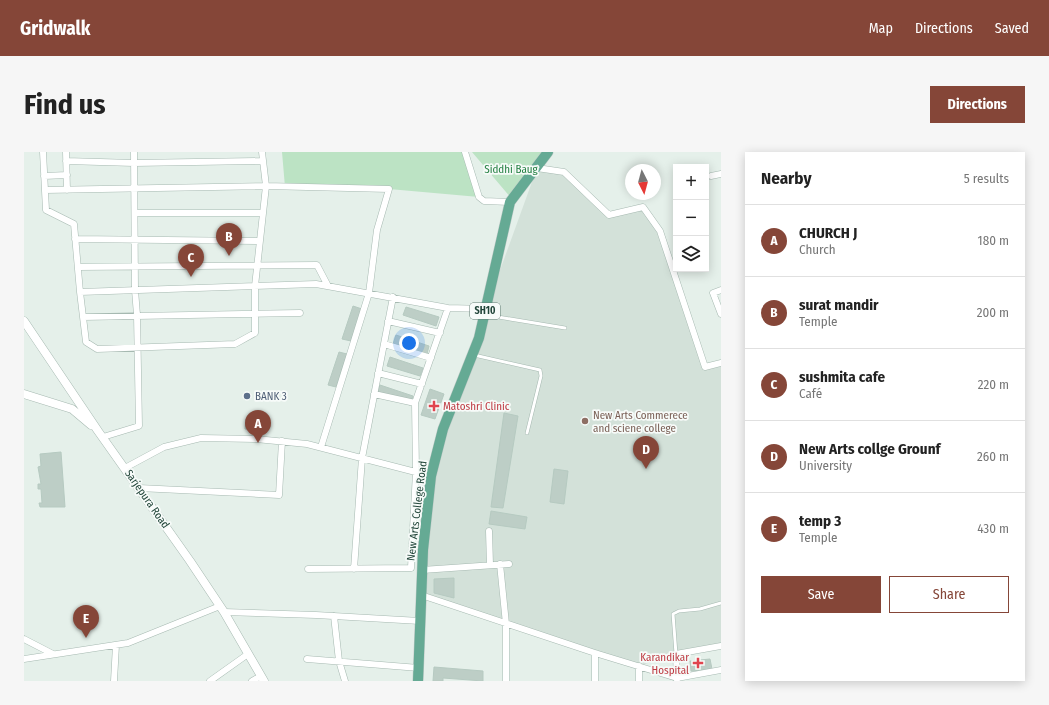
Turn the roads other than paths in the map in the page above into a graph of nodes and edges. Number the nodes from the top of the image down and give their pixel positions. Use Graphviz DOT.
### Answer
graph roads {
  1 [pos="43,152"];
  2 [pos="66,152"];
  3 [pos="134,152"];
  4 [pos="262,152"];
  5 [pos="465,152"];
  6 [pos="548,152"];
  7 [pos="66,161"];
  8 [pos="263,161"];
  9 [pos="134,163"];
  10 [pos="537,168"];
  11 [pos="721,174"];
  12 [pos="67,175"];
  13 [pos="44,176"];
  14 [pos="711,176"];
  15 [pos="266,186"];
  16 [pos="134,189"];
  17 [pos="45,190"];
  18 [pos="67,190"];
  19 [pos="510,202"];
  20 [pos="135,213"];
  21 [pos="263,213"];
  22 [pos="75,239"];
  23 [pos="135,239"];
  24 [pos="260,240"];
  25 [pos="258,265"];
  26 [pos="135,266"];
  27 [pos="78,267"];
  28 [pos="255,286"];
  29 [pos="328,286"];
  30 [pos="134,290"];
  31 [pos="721,290"];
  32 [pos="80,292"];
  33 [pos="369,293"];
  34 [pos="393,297"];
  35 [pos="448,308"];
  36 [pos="485,311"];
  37 [pos="255,313"];
  38 [pos="300,313"];
  39 [pos="721,314"];
  40 [pos="138,315"];
  41 [pos="83,317"];
  42 [pos="24,321"];
  43 [pos="388,321"];
  44 [pos="565,328"];
  45 [pos="440,333"];
  46 [pos="384,344"];
  47 [pos="138,348"];
  48 [pos="473,354"];
  49 [pos="431,358"];
  50 [pos="721,363"];
  51 [pos="378,373"];
  52 [pos="422,384"];
  53 [pos="24,394"];
  54 [pos="374,394"];
  55 [pos="415,403"];
  56 [pos="527,433"];
  57 [pos="100,434"];
  58 [pos="282,442"];
  59 [pos="321,447"];
  60 [pos="362,458"];
  61 [pos="125,468"];
  62 [pos="416,472"];
  63 [pos="431,476"];
  64 [pos="138,488"];
  65 [pos="489,531"];
  66 [pos="500,564"];
  67 [pos="509,564"];
  68 [pos="490,565"];
  69 [pos="354,569"];
  70 [pos="308,570"];
  71 [pos="422,570"];
  72 [pos="421,595"];
  73 [pos="721,603"];
  74 [pos="222,609"];
  75 [pos="334,616"];
  76 [pos="420,621"];
  77 [pos="506,624"];
  78 [pos="24,639"];
  79 [pos="116,645"];
  80 [pos="721,646"];
  81 [pos="594,653"];
  82 [pos="53,654"];
  83 [pos="248,654"];
  84 [pos="676,654"];
  85 [pos="24,659"];
  86 [pos="307,659"];
  87 [pos="339,661"];
  88 [pos="639,666"];
  89 [pos="419,668"];
  90 [pos="721,670"];
  91 [pos="263,678"];
  92 [pos="677,680"];
  93 [pos="114,681"];
  94 [pos="210,681"];
  95 [pos="252,681"];
  96 [pos="345,681"];
  97 [pos="418,681"];
  98 [pos="506,681"];
  99 [pos="595,681"];
  100 [pos="639,681"];
  1 -- 13 [label="street"];
  2 -- 7 [label="street"];
  3 -- 9 [label="street"];
  4 -- 8 [label="street"];
  5 -- 19 [label="street"];
  6 -- 10 [label="main road, New Arts College Road / SH10"];
  7 -- 9 [label="street"];
  7 -- 12 [label="street"];
  8 -- 9 [label="street"];
  8 -- 15 [label="street"];
  9 -- 16 [label="street"];
  10 -- 19 [label="main road, New Arts College Road / SH10"];
  10 -- 50 [label="street"];
  11 -- 14 [label="street"];
  12 -- 13 [label="street"];
  12 -- 18 [label="street"];
  13 -- 17 [label="street"];
  15 -- 16 [label="street"];
  15 -- 21 [label="street"];
  15 -- 33 [label="street"];
  16 -- 18 [label="street"];
  16 -- 20 [label="street"];
  17 -- 18 [label="street"];
  17 -- 22 [label="street"];
  19 -- 36 [label="main road, New Arts College Road / SH10"];
  20 -- 21 [label="street"];
  20 -- 23 [label="street"];
  21 -- 24 [label="street"];
  22 -- 23 [label="street"];
  22 -- 27 [label="street"];
  23 -- 24 [label="street"];
  23 -- 26 [label="street"];
  24 -- 25 [label="street"];
  25 -- 26 [label="street"];
  25 -- 28 [label="street"];
  25 -- 29 [label="street"];
  26 -- 27 [label="street"];
  26 -- 30 [label="street"];
  27 -- 32 [label="street"];
  28 -- 29 [label="street"];
  28 -- 30 [label="street"];
  28 -- 37 [label="street"];
  29 -- 33 [label="street"];
  30 -- 32 [label="street"];
  30 -- 40 [label="street"];
  31 -- 39 [label="street"];
  32 -- 41 [label="street"];
  33 -- 34 [label="street"];
  33 -- 59 [label="street"];
  34 -- 35 [label="street"];
  34 -- 43 [label="street"];
  35 -- 36 [label="street"];
  35 -- 45 [label="street"];
  36 -- 44 [label="lane"];
  36 -- 48 [label="main road, New Arts College Road / SH10"];
  37 -- 38 [label="street"];
  37 -- 40 [label="street"];
  37 -- 47 [label="street"];
  40 -- 41 [label="street"];
  40 -- 47 [label="street"];
  41 -- 47 [label="street"];
  42 -- 57 [label="street, Sarjepura Road"];
  43 -- 45 [label="street"];
  43 -- 46 [label="street"];
  45 -- 49 [label="street"];
  46 -- 49 [label="street"];
  46 -- 51 [label="street"];
  47 -- 57 [label="street"];
  48 -- 56 [label="lane"];
  48 -- 63 [label="main road, New Arts College Road / SH10"];
  49 -- 52 [label="street"];
  51 -- 52 [label="street"];
  51 -- 54 [label="street"];
  52 -- 55 [label="street"];
  53 -- 57 [label="street"];
  54 -- 55 [label="street"];
  54 -- 60 [label="street"];
  55 -- 62 [label="street"];
  57 -- 61 [label="street, Sarjepura Road"];
  58 -- 59 [label="street"];
  58 -- 61 [label="street"];
  58 -- 64 [label="street"];
  59 -- 60 [label="street"];
  60 -- 62 [label="street"];
  60 -- 69 [label="street"];
  61 -- 64 [label="street, Sarjepura Road"];
  62 -- 63 [label="street"];
  62 -- 69 [label="street"];
  63 -- 71 [label="main road, New Arts College Road / SH10"];
  64 -- 74 [label="street, Sarjepura Road"];
  65 -- 68 [label="street"];
  66 -- 67 [label="street"];
  66 -- 68 [label="street"];
  66 -- 77 [label="street"];
  68 -- 71 [label="street"];
  69 -- 70 [label="street"];
  71 -- 72 [label="main road, New Arts College Road / SH10"];
  72 -- 76 [label="main road, New Arts College Road / SH10"];
  72 -- 77 [label="street"];
  73 -- 84 [label="lane"];
  74 -- 75 [label="street"];
  74 -- 79 [label="street"];
  74 -- 83 [label="street, Sarjepura Road"];
  75 -- 76 [label="street"];
  75 -- 87 [label="street"];
  76 -- 89 [label="main road, New Arts College Road / SH10"];
  77 -- 81 [label="street"];
  77 -- 98 [label="street"];
  78 -- 82 [label="street"];
  79 -- 82 [label="street"];
  79 -- 93 [label="street"];
  80 -- 84 [label="street"];
  81 -- 88 [label="street"];
  81 -- 99 [label="street"];
  82 -- 85 [label="street"];
  83 -- 91 [label="street, Sarjepura Road"];
  83 -- 94 [label="street"];
  84 -- 92 [label="street"];
  86 -- 87 [label="street"];
  87 -- 89 [label="street"];
  87 -- 96 [label="street"];
  88 -- 92 [label="street"];
  88 -- 100 [label="street"];
  89 -- 97 [label="main road, New Arts College Road / SH10"];
  90 -- 92 [label="street"];
  91 -- 95 [label="street"];
}
